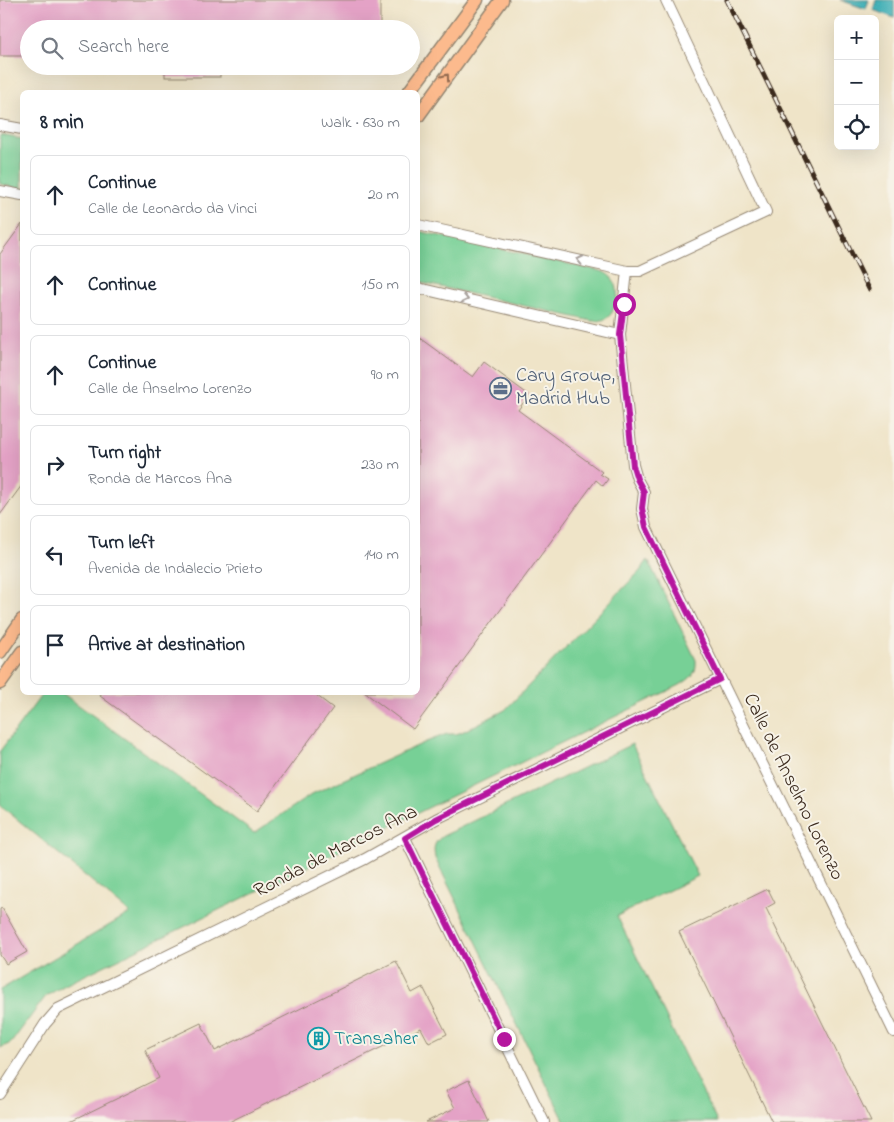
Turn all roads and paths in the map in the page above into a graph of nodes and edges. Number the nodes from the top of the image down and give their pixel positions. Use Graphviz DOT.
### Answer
graph roads {
  1 [pos="477,0"];
  2 [pos="502,0"];
  3 [pos="666,0"];
  4 [pos="410,90"];
  5 [pos="420,113"];
  6 [pos="0,125"];
  7 [pos="20,129"];
  8 [pos="0,191"];
  9 [pos="20,196"];
  10 [pos="420,225"];
  11 [pos="627,271"];
  12 [pos="420,288"];
  13 [pos="620,335"];
  14 [pos="20,623"];
  15 [pos="0,652"];
  16 [pos="20,655"];
  17 [pos="720,679"];
  18 [pos="0,682"];
  19 [pos="405,838"];
  20 [pos="894,1032"];
  21 [pos="0,1094"];
  22 [pos="544,1122"];
  1 -- 4 [label="main road"];
  5 -- 2 [label="main road, one-way"];
  3 -- 11 [label="street"];
  6 -- 7 [label="street"];
  8 -- 9 [label="street"];
  11 -- 10 [label="street, one-way"];
  11 -- 13 [label="street, Calle de Anselmo Lorenzo"];
  12 -- 13 [label="street, one-way"];
  13 -- 17 [label="street, Calle de Anselmo Lorenzo"];
  14 -- 15 [label="main road"];
  16 -- 18 [label="main road"];
  17 -- 19 [label="street, Ronda de Marcos Ana"];
  17 -- 20 [label="street, Calle de Anselmo Lorenzo"];
  19 -- 21 [label="street, Ronda de Marcos Ana"];
  19 -- 22 [label="street"];
}
